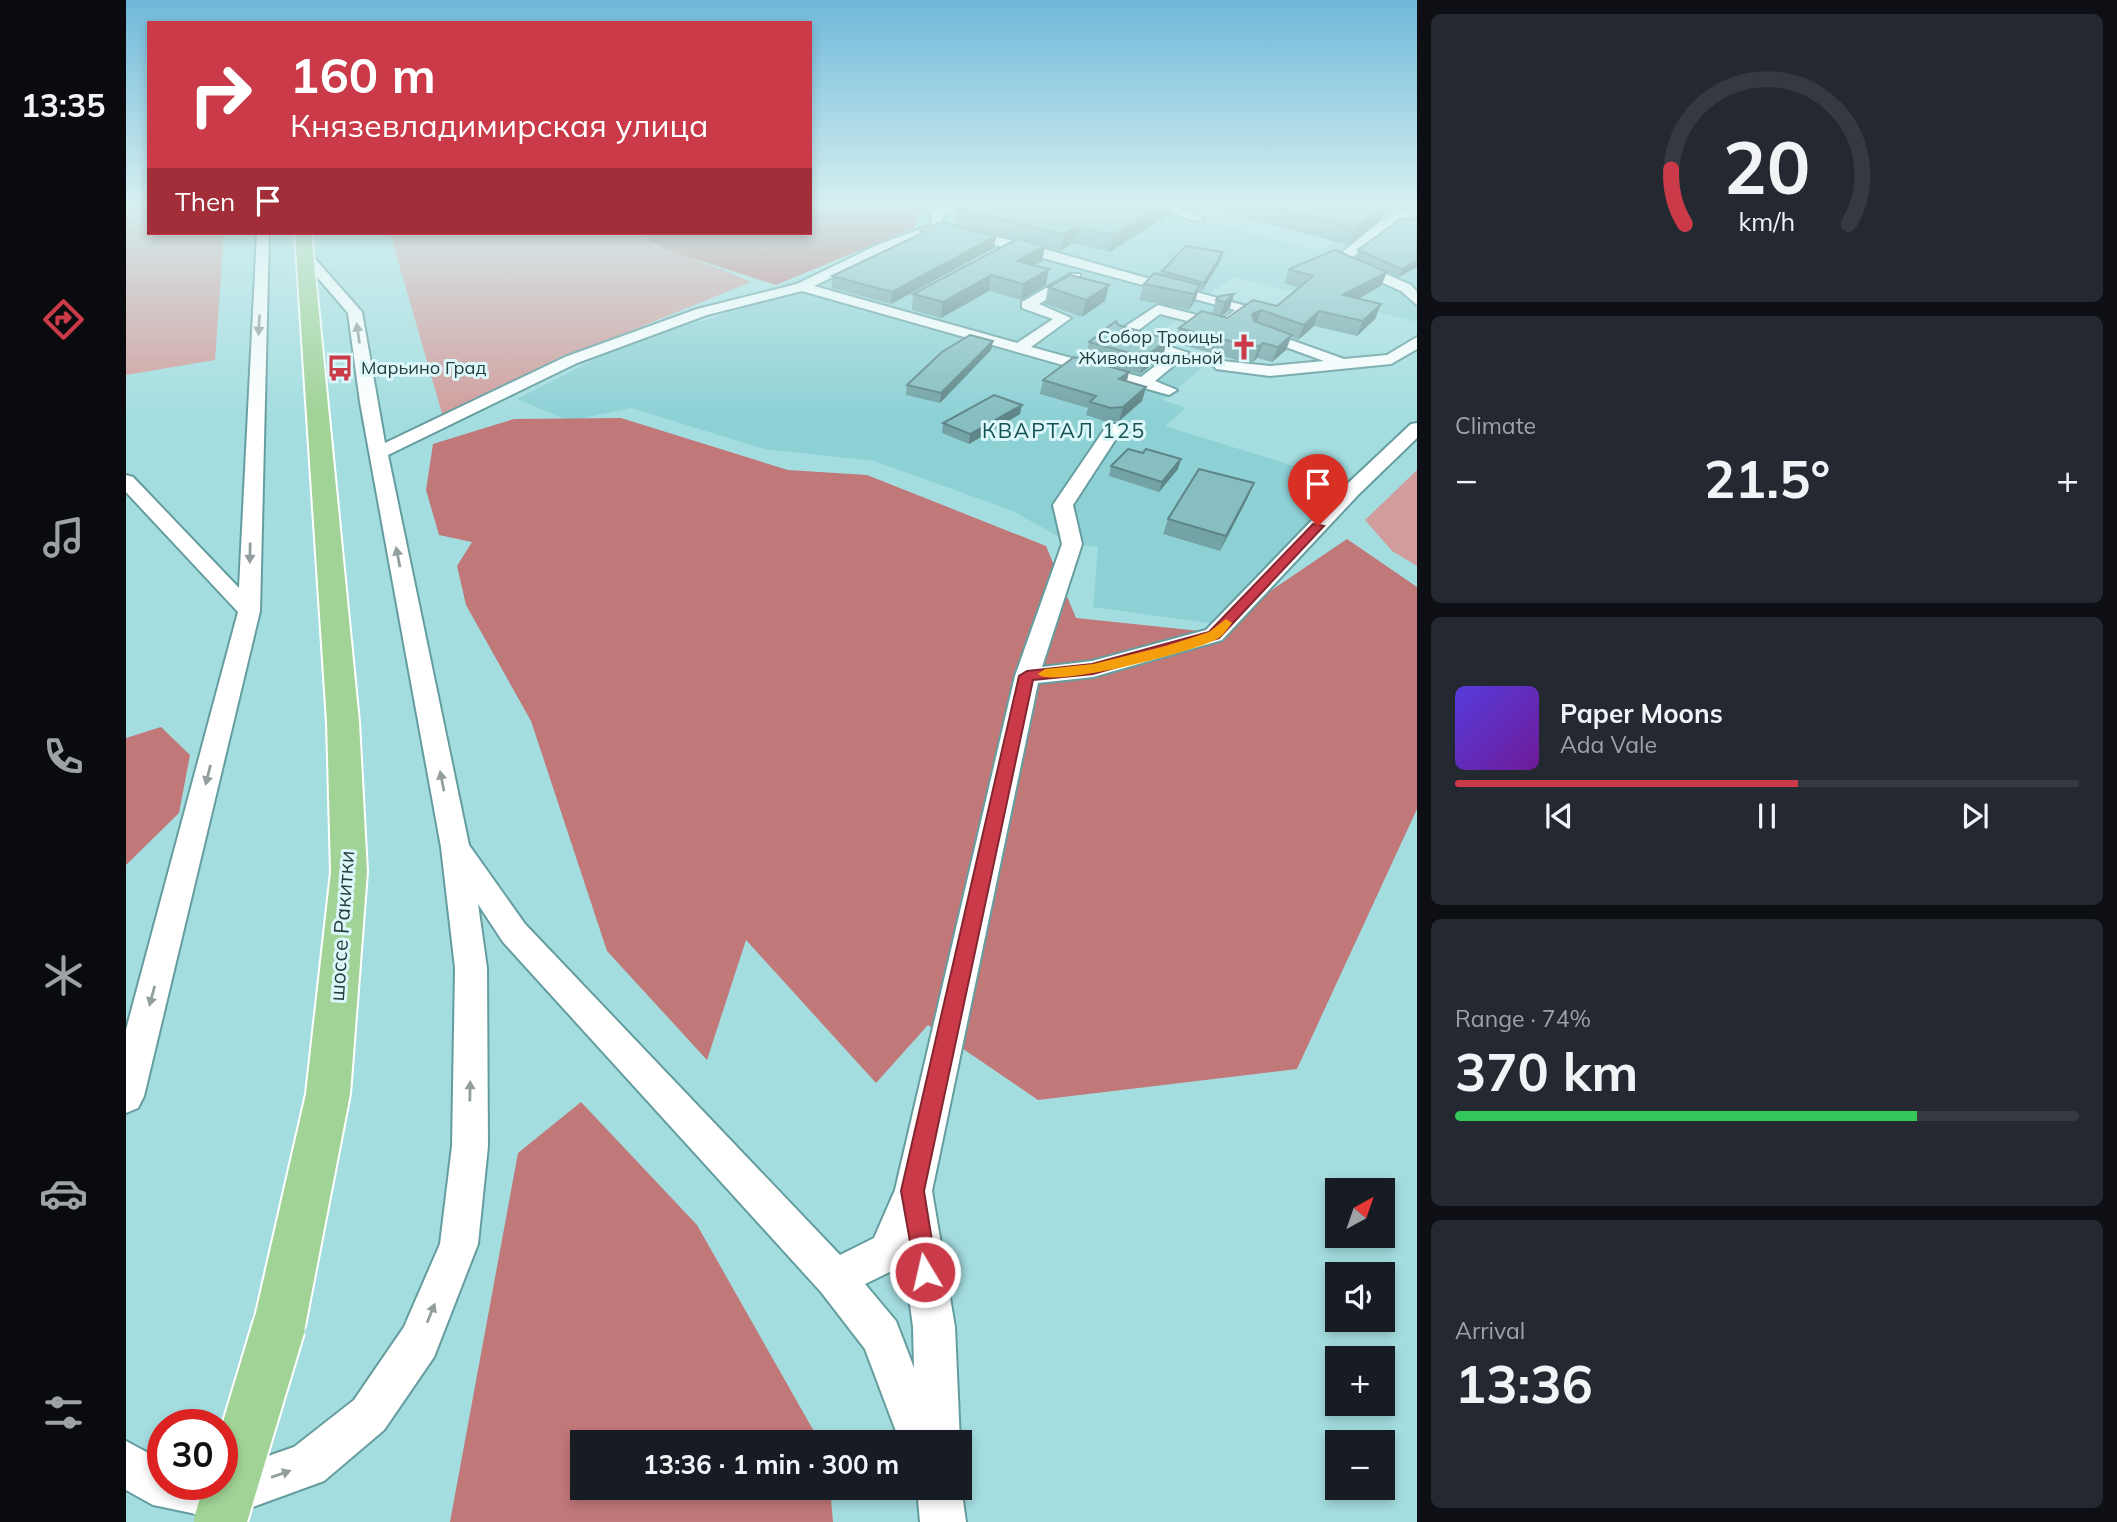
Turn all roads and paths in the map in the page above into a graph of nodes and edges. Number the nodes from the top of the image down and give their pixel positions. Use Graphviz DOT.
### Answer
graph roads {
  1 [pos="261,273"];
  2 [pos="306,273"];
  3 [pos="326,273"];
  4 [pos="831,273"];
  5 [pos="1106,273"];
  6 [pos="1368,273"];
  7 [pos="1075,277"];
  8 [pos="803,287"];
  9 [pos="917,299"];
  10 [pos="1417,301"];
  11 [pos="893,312"];
  12 [pos="1255,331"];
  13 [pos="1417,342"];
  14 [pos="1022,346"];
  15 [pos="1345,363"];
  16 [pos="1222,366"];
  17 [pos="1143,383"];
  18 [pos="1169,390"];
  19 [pos="1114,428"];
  20 [pos="1417,428"];
  21 [pos="378,453"];
  22 [pos="126,481"];
  23 [pos="249,611"];
  24 [pos="1027,676"];
  25 [pos="455,848"];
  26 [pos="126,1096"];
  27 [pos="913,1191"];
  28 [pos="835,1278"];
  29 [pos="917,1430"];
  30 [pos="938,1430"];
  31 [pos="126,1463"];
  32 [pos="940,1500"];
  33 [pos="220,1522"];
  34 [pos="943,1522"];
  1 -- 23 [label="street, one-way"];
  2 -- 33 [label="main road, шоссе Ракитки, bridge"];
  21 -- 3 [label="street, one-way"];
  4 -- 8 [label="street"];
  5 -- 17 [label="street"];
  6 -- 10 [label="street"];
  7 -- 14 [label="street"];
  8 -- 11 [label="street"];
  8 -- 21 [label="street"];
  9 -- 11 [label="street"];
  11 -- 14 [label="street"];
  12 -- 15 [label="street"];
  13 -- 15 [label="street"];
  14 -- 17 [label="street"];
  15 -- 16 [label="street"];
  17 -- 18 [label="street"];
  19 -- 24 [label="street"];
  20 -- 24 [label="street"];
  25 -- 21 [label="street, one-way"];
  22 -- 23 [label="street"];
  23 -- 26 [label="street, one-way"];
  24 -- 27 [label="street"];
  25 -- 28 [label="street"];
  31 -- 25 [label="street, one-way"];
  27 -- 28 [label="street"];
  27 -- 30 [label="street"];
  28 -- 29 [label="street"];
  32 -- 34 [label="street"];
}
